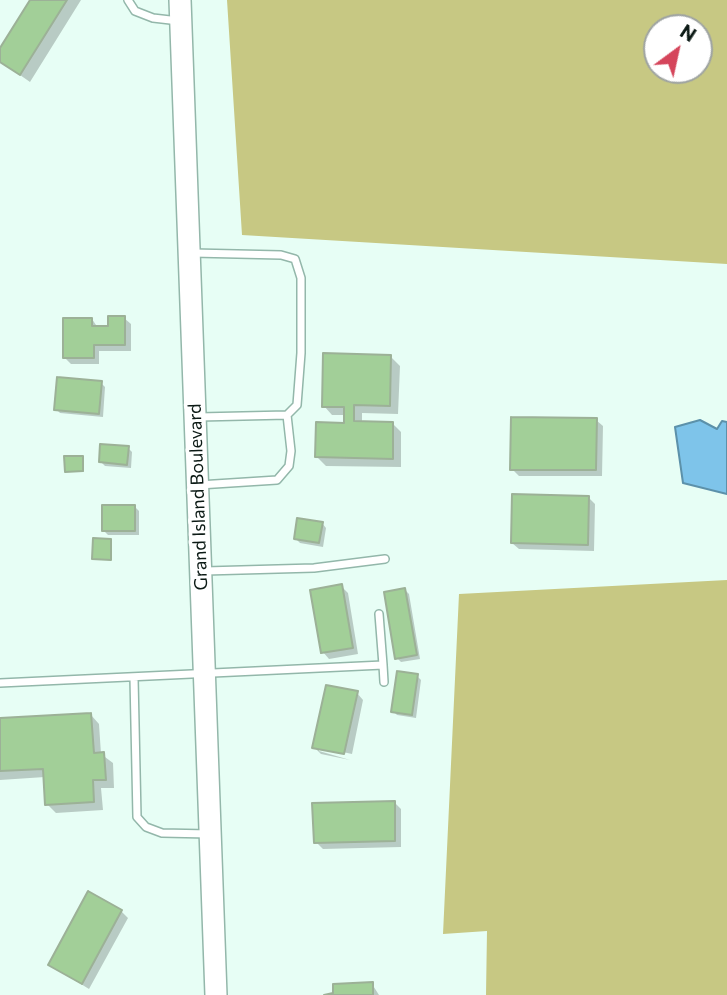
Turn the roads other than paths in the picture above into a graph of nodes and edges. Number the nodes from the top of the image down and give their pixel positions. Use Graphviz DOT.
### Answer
graph roads {
  1 [pos="128,0"];
  2 [pos="180,0"];
  3 [pos="180,22"];
  4 [pos="189,253"];
  5 [pos="287,415"];
  6 [pos="195,417"];
  7 [pos="197,485"];
  8 [pos="385,559"];
  9 [pos="200,571"];
  10 [pos="379,614"];
  11 [pos="383,666"];
  12 [pos="204,675"];
  13 [pos="134,678"];
  14 [pos="384,682"];
  15 [pos="0,684"];
  16 [pos="210,834"];
  17 [pos="216,995"];
  1 -- 3 [label="lane"];
  2 -- 3 [label="main road, Grand Island Boulevard"];
  3 -- 4 [label="main road, Grand Island Boulevard"];
  4 -- 5 [label="lane"];
  4 -- 6 [label="main road, Grand Island Boulevard"];
  5 -- 6 [label="lane"];
  5 -- 7 [label="lane"];
  6 -- 7 [label="main road, Grand Island Boulevard"];
  7 -- 9 [label="main road, Grand Island Boulevard"];
  8 -- 9 [label="lane"];
  9 -- 12 [label="main road, Grand Island Boulevard"];
  10 -- 11 [label="lane"];
  11 -- 12 [label="lane"];
  11 -- 14 [label="lane"];
  12 -- 13 [label="lane"];
  12 -- 16 [label="main road, Grand Island Boulevard"];
  13 -- 15 [label="lane"];
  13 -- 16 [label="lane"];
  16 -- 17 [label="main road, Grand Island Boulevard"];
}
